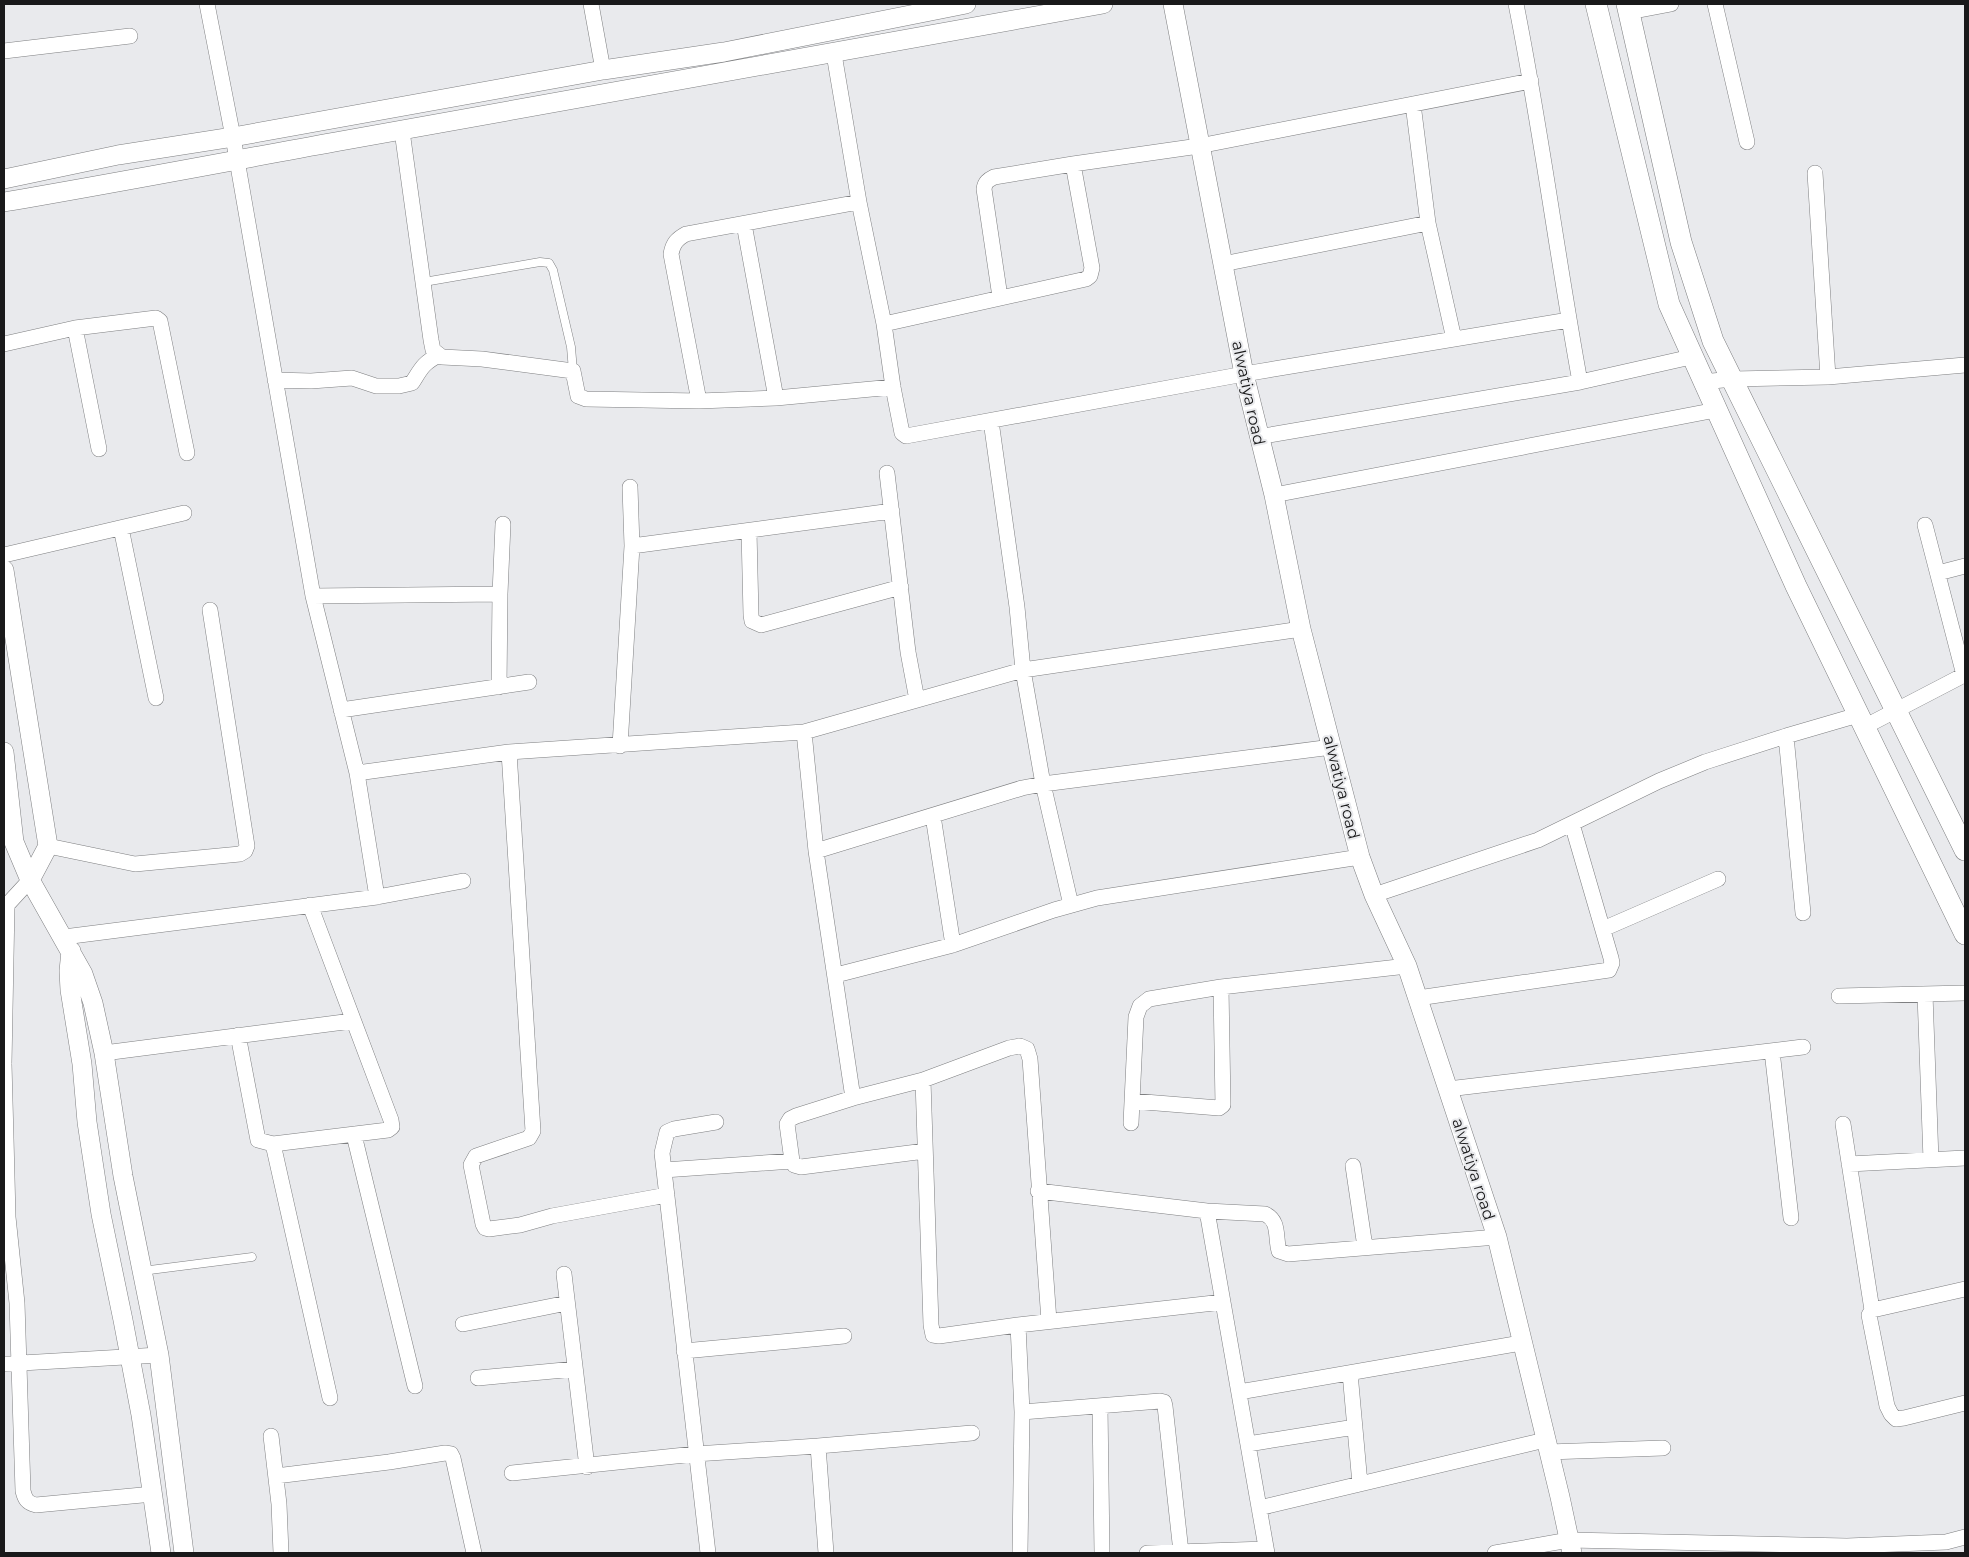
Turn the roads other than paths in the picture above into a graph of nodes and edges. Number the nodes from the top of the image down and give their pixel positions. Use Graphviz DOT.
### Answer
graph roads {
  1 [pos="207,4"];
  2 [pos="591,4"];
  3 [pos="966,4"];
  4 [pos="1103,4"];
  5 [pos="1173,4"];
  6 [pos="1516,4"];
  7 [pos="1596,4"];
  8 [pos="1671,4"];
  9 [pos="1715,4"];
  10 [pos="1628,8"];
  11 [pos="130,36"];
  12 [pos="4,51"];
  13 [pos="834,54"];
  14 [pos="603,70"];
  15 [pos="1531,81"];
  16 [pos="1413,104"];
  17 [pos="402,130"];
  18 [pos="233,137"];
  19 [pos="1747,142"];
  20 [pos="1199,146"];
  21 [pos="1660,147"];
  22 [pos="1632,156"];
  23 [pos="236,160"];
  24 [pos="1073,164"];
  25 [pos="1815,173"];
  26 [pos="4,179"];
  27 [pos="4,202"];
  28 [pos="859,202"];
  29 [pos="1428,223"];
  30 [pos="744,224"];
  31 [pos="1223,264"];
  32 [pos="424,282"];
  33 [pos="1000,297"];
  34 [pos="1569,320"];
  35 [pos="884,324"];
  36 [pos="75,328"];
  37 [pos="1454,339"];
  38 [pos="4,344"];
  39 [pos="439,356"];
  40 [pos="1691,357"];
  41 [pos="1965,365"];
  42 [pos="573,371"];
  43 [pos="1244,374"];
  44 [pos="1828,377"];
  45 [pos="1733,379"];
  46 [pos="275,380"];
  47 [pos="1580,382"];
  48 [pos="1702,382"];
  49 [pos="893,387"];
  50 [pos="776,398"];
  51 [pos="699,401"];
  52 [pos="1716,410"];
  53 [pos="991,421"];
  54 [pos="1258,438"];
  55 [pos="99,449"];
  56 [pos="187,453"];
  57 [pos="887,473"];
  58 [pos="630,487"];
  59 [pos="1274,495"];
  60 [pos="892,511"];
  61 [pos="184,514"];
  62 [pos="503,524"];
  63 [pos="1925,525"];
  64 [pos="121,528"];
  65 [pos="749,530"];
  66 [pos="632,546"];
  67 [pos="4,555"];
  68 [pos="1965,566"];
  69 [pos="4,570"];
  70 [pos="1938,573"];
  71 [pos="901,587"];
  72 [pos="500,594"];
  73 [pos="313,596"];
  74 [pos="210,610"];
  75 [pos="1301,629"];
  76 [pos="1023,670"];
  77 [pos="529,682"];
  78 [pos="499,686"];
  79 [pos="156,698"];
  80 [pos="916,700"];
  81 [pos="341,710"];
  82 [pos="1895,710"];
  83 [pos="1861,721"];
  84 [pos="804,732"];
  85 [pos="1786,736"];
  86 [pos="620,746"];
  87 [pos="1332,748"];
  88 [pos="4,752"];
  89 [pos="509,752"];
  90 [pos="357,773"];
  91 [pos="1043,784"];
  92 [pos="933,816"];
  93 [pos="1572,824"];
  94 [pos="48,846"];
  95 [pos="1965,850"];
  96 [pos="816,851"];
  97 [pos="1360,857"];
  98 [pos="1718,879"];
  99 [pos="30,880"];
  100 [pos="463,881"];
  101 [pos="1374,894"];
  102 [pos="377,897"];
  103 [pos="5,905"];
  104 [pos="310,905"];
  105 [pos="1071,905"];
  106 [pos="1803,912"];
  107 [pos="1603,929"];
  108 [pos="1965,934"];
  109 [pos="68,944"];
  110 [pos="953,945"];
  111 [pos="1407,966"];
  112 [pos="836,975"];
  113 [pos="1221,987"];
  114 [pos="1965,993"];
  115 [pos="1925,994"];
  116 [pos="1840,996"];
  117 [pos="1418,998"];
  118 [pos="4,1014"];
  119 [pos="352,1021"];
  120 [pos="238,1035"];
  121 [pos="1803,1047"];
  122 [pos="1772,1051"];
  123 [pos="104,1053"];
  124 [pos="4,1064"];
  125 [pos="923,1080"];
  126 [pos="1448,1089"];
  127 [pos="853,1098"];
  128 [pos="1132,1101"];
  129 [pos="716,1122"];
  130 [pos="1130,1123"];
  131 [pos="1843,1124"];
  132 [pos="354,1135"];
  133 [pos="5,1139"];
  134 [pos="273,1144"];
  135 [pos="925,1151"];
  136 [pos="1965,1158"];
  137 [pos="1931,1160"];
  138 [pos="792,1161"];
  139 [pos="1849,1164"];
  140 [pos="1353,1166"];
  141 [pos="664,1170"];
  142 [pos="1038,1191"];
  143 [pos="667,1195"];
  144 [pos="1207,1211"];
  145 [pos="6,1218"];
  146 [pos="1791,1218"];
  147 [pos="1497,1237"];
  148 [pos="1365,1247"];
  149 [pos="252,1257"];
  150 [pos="142,1271"];
  151 [pos="564,1274"];
  152 [pos="1965,1289"];
  153 [pos="1223,1302"];
  154 [pos="567,1303"];
  155 [pos="10,1305"];
  156 [pos="1872,1310"];
  157 [pos="1050,1321"];
  158 [pos="463,1324"];
  159 [pos="1018,1325"];
  160 [pos="844,1336"];
  161 [pos="1522,1343"];
  162 [pos="684,1351"];
  163 [pos="159,1355"];
  164 [pos="131,1358"];
  165 [pos="19,1363"];
  166 [pos="4,1364"];
  167 [pos="575,1369"];
  168 [pos="1350,1373"];
  169 [pos="478,1378"];
  170 [pos="415,1386"];
  171 [pos="1239,1392"];
  172 [pos="330,1398"];
  173 [pos="1965,1403"];
  174 [pos="1100,1406"];
  175 [pos="1022,1412"];
  176 [pos="1354,1427"];
  177 [pos="972,1433"];
  178 [pos="272,1436"];
  179 [pos="1248,1444"];
  180 [pos="818,1446"];
  181 [pos="1547,1446"];
  182 [pos="1663,1448"];
  183 [pos="695,1454"];
  184 [pos="587,1467"];
  185 [pos="512,1473"];
  186 [pos="276,1476"];
  187 [pos="1360,1484"];
  188 [pos="153,1494"];
  189 [pos="1259,1508"];
  190 [pos="1965,1537"];
  191 [pos="1570,1547"];
  192 [pos="1947,1548"];
  193 [pos="1847,1550"];
  194 [pos="1267,1551"];
  195 [pos="1181,1552"];
  196 [pos="161,1553"];
  197 [pos="184,1553"];
  198 [pos="281,1553"];
  199 [pos="474,1553"];
  200 [pos="708,1553"];
  201 [pos="826,1553"];
  202 [pos="1020,1553"];
  203 [pos="1102,1553"];
  204 [pos="1147,1553"];
  205 [pos="1495,1553"];
  1 -- 18 [label="street"];
  2 -- 14 [label="street"];
  3 -- 14 [label="street"];
  4 -- 13 [label="street"];
  5 -- 20 [label="street, alwatiya road"];
  6 -- 15 [label="street"];
  7 -- 22 [label="main road"];
  8 -- 10 [label="street"];
  9 -- 19 [label="street"];
  10 -- 21 [label="main road"];
  11 -- 12 [label="street"];
  13 -- 17 [label="street"];
  13 -- 28 [label="street"];
  14 -- 18 [label="street"];
  15 -- 16 [label="street"];
  15 -- 34 [label="street"];
  16 -- 20 [label="street"];
  16 -- 29 [label="street"];
  17 -- 23 [label="street"];
  17 -- 32 [label="street"];
  18 -- 23 [label="street"];
  18 -- 26 [label="street"];
  20 -- 24 [label="street"];
  20 -- 31 [label="street, alwatiya road"];
  21 -- 22 [label="main road"];
  21 -- 45 [label="main road"];
  22 -- 40 [label="main road"];
  23 -- 27 [label="street"];
  23 -- 46 [label="street"];
  24 -- 33 [label="street"];
  24 -- 33 [label="street"];
  25 -- 44 [label="street"];
  28 -- 30 [label="street"];
  28 -- 35 [label="street"];
  29 -- 31 [label="street"];
  29 -- 37 [label="street"];
  30 -- 50 [label="street"];
  30 -- 51 [label="street"];
  31 -- 43 [label="street, alwatiya road"];
  32 -- 39 [label="street"];
  32 -- 42 [label="lane"];
  33 -- 35 [label="street"];
  34 -- 37 [label="street"];
  34 -- 47 [label="street"];
  35 -- 49 [label="street"];
  36 -- 38 [label="street"];
  36 -- 55 [label="street"];
  36 -- 56 [label="street"];
  37 -- 43 [label="street"];
  39 -- 42 [label="street"];
  39 -- 46 [label="street"];
  40 -- 47 [label="street"];
  40 -- 48 [label="main road"];
  41 -- 44 [label="street"];
  42 -- 51 [label="street"];
  43 -- 53 [label="street"];
  43 -- 54 [label="street, alwatiya road"];
  44 -- 45 [label="street"];
  45 -- 48 [label="street"];
  45 -- 82 [label="main road"];
  46 -- 73 [label="street"];
  47 -- 54 [label="street"];
  48 -- 52 [label="main road"];
  49 -- 50 [label="street"];
  49 -- 53 [label="street"];
  50 -- 51 [label="street"];
  52 -- 59 [label="street"];
  52 -- 83 [label="main road"];
  53 -- 76 [label="street"];
  54 -- 59 [label="street, alwatiya road"];
  57 -- 60 [label="street"];
  58 -- 66 [label="street"];
  59 -- 75 [label="street, alwatiya road"];
  60 -- 65 [label="street"];
  60 -- 71 [label="street"];
  61 -- 64 [label="street"];
  62 -- 72 [label="street"];
  63 -- 70 [label="street"];
  64 -- 67 [label="street"];
  64 -- 79 [label="street"];
  65 -- 66 [label="street"];
  65 -- 71 [label="street"];
  66 -- 86 [label="street"];
  68 -- 70 [label="street"];
  69 -- 94 [label="street"];
  70 -- 82 [label="street"];
  71 -- 80 [label="street"];
  72 -- 73 [label="street"];
  72 -- 78 [label="street"];
  73 -- 81 [label="street"];
  74 -- 94 [label="street"];
  75 -- 76 [label="street"];
  75 -- 87 [label="street, alwatiya road"];
  76 -- 80 [label="street"];
  76 -- 91 [label="street"];
  77 -- 78 [label="street"];
  78 -- 81 [label="street"];
  80 -- 84 [label="street"];
  81 -- 90 [label="street"];
  82 -- 83 [label="street"];
  82 -- 95 [label="main road"];
  83 -- 85 [label="street"];
  83 -- 108 [label="main road"];
  84 -- 86 [label="street"];
  84 -- 96 [label="street"];
  85 -- 93 [label="street"];
  85 -- 106 [label="street"];
  86 -- 89 [label="street"];
  87 -- 91 [label="street"];
  87 -- 97 [label="street, alwatiya road"];
  88 -- 99 [label="street"];
  89 -- 90 [label="street"];
  89 -- 143 [label="street"];
  90 -- 102 [label="street"];
  91 -- 92 [label="street"];
  91 -- 105 [label="street"];
  92 -- 96 [label="street"];
  92 -- 110 [label="street"];
  93 -- 101 [label="street"];
  93 -- 107 [label="street"];
  94 -- 99 [label="street"];
  96 -- 112 [label="street"];
  97 -- 101 [label="street, alwatiya road"];
  97 -- 105 [label="street"];
  98 -- 107 [label="street"];
  99 -- 103 [label="street"];
  99 -- 109 [label="street"];
  100 -- 102 [label="street"];
  101 -- 111 [label="street, alwatiya road"];
  102 -- 104 [label="street"];
  103 -- 118 [label="street"];
  104 -- 109 [label="street"];
  104 -- 119 [label="street"];
  105 -- 110 [label="street"];
  107 -- 117 [label="street"];
  109 -- 123 [label="street"];
  109 -- 164 [label="street"];
  110 -- 112 [label="street"];
  111 -- 113 [label="street"];
  111 -- 117 [label="street, alwatiya road"];
  112 -- 127 [label="street"];
  113 -- 128 [label="street"];
  113 -- 128 [label="street"];
  114 -- 115 [label="street"];
  115 -- 116 [label="street"];
  115 -- 137 [label="street"];
  117 -- 126 [label="street, alwatiya road"];
  118 -- 124 [label="street"];
  119 -- 120 [label="street"];
  119 -- 132 [label="street"];
  120 -- 123 [label="street"];
  120 -- 134 [label="street"];
  121 -- 122 [label="street"];
  122 -- 126 [label="street"];
  122 -- 146 [label="street"];
  123 -- 150 [label="street"];
  124 -- 133 [label="street"];
  125 -- 127 [label="street"];
  125 -- 135 [label="street"];
  125 -- 142 [label="street"];
  126 -- 147 [label="street, alwatiya road"];
  127 -- 138 [label="street"];
  128 -- 130 [label="street"];
  129 -- 141 [label="street"];
  131 -- 139 [label="street"];
  132 -- 134 [label="street"];
  132 -- 170 [label="street"];
  133 -- 145 [label="street"];
  134 -- 172 [label="street"];
  135 -- 138 [label="street"];
  135 -- 159 [label="street"];
  136 -- 137 [label="street"];
  137 -- 139 [label="street"];
  138 -- 141 [label="street"];
  139 -- 156 [label="street"];
  140 -- 148 [label="street"];
  141 -- 143 [label="street"];
  142 -- 144 [label="street"];
  142 -- 157 [label="street"];
  143 -- 162 [label="street"];
  144 -- 148 [label="street"];
  144 -- 153 [label="street"];
  145 -- 155 [label="street"];
  147 -- 148 [label="street"];
  147 -- 161 [label="street, alwatiya road"];
  149 -- 150 [label="lane"];
  150 -- 163 [label="street"];
  151 -- 154 [label="street"];
  152 -- 156 [label="street"];
  153 -- 157 [label="street"];
  153 -- 171 [label="street"];
  154 -- 158 [label="street"];
  154 -- 167 [label="street"];
  155 -- 165 [label="street"];
  156 -- 173 [label="street"];
  157 -- 159 [label="street"];
  159 -- 175 [label="street"];
  160 -- 162 [label="street"];
  161 -- 168 [label="street"];
  161 -- 181 [label="street, alwatiya road"];
  162 -- 183 [label="street"];
  163 -- 164 [label="street"];
  163 -- 197 [label="street"];
  164 -- 165 [label="street"];
  164 -- 188 [label="street"];
  165 -- 166 [label="street"];
  165 -- 188 [label="street"];
  167 -- 169 [label="street"];
  167 -- 184 [label="street"];
  168 -- 171 [label="street"];
  168 -- 176 [label="street"];
  171 -- 179 [label="street"];
  174 -- 175 [label="street"];
  174 -- 195 [label="street"];
  174 -- 203 [label="street"];
  175 -- 202 [label="street"];
  176 -- 179 [label="street"];
  176 -- 187 [label="street"];
  177 -- 180 [label="street"];
  178 -- 186 [label="street"];
  179 -- 189 [label="street"];
  180 -- 183 [label="street"];
  180 -- 201 [label="street"];
  181 -- 182 [label="street"];
  181 -- 187 [label="street"];
  181 -- 191 [label="street, alwatiya road"];
  183 -- 184 [label="street"];
  183 -- 200 [label="street"];
  184 -- 185 [label="street"];
  186 -- 198 [label="street"];
  186 -- 199 [label="street"];
  187 -- 189 [label="street"];
  188 -- 196 [label="street"];
  189 -- 194 [label="street"];
  190 -- 192 [label="street"];
  191 -- 193 [label="street"];
  191 -- 205 [label="street"];
  192 -- 193 [label="street"];
  194 -- 195 [label="street"];
  195 -- 204 [label="street"];
}
